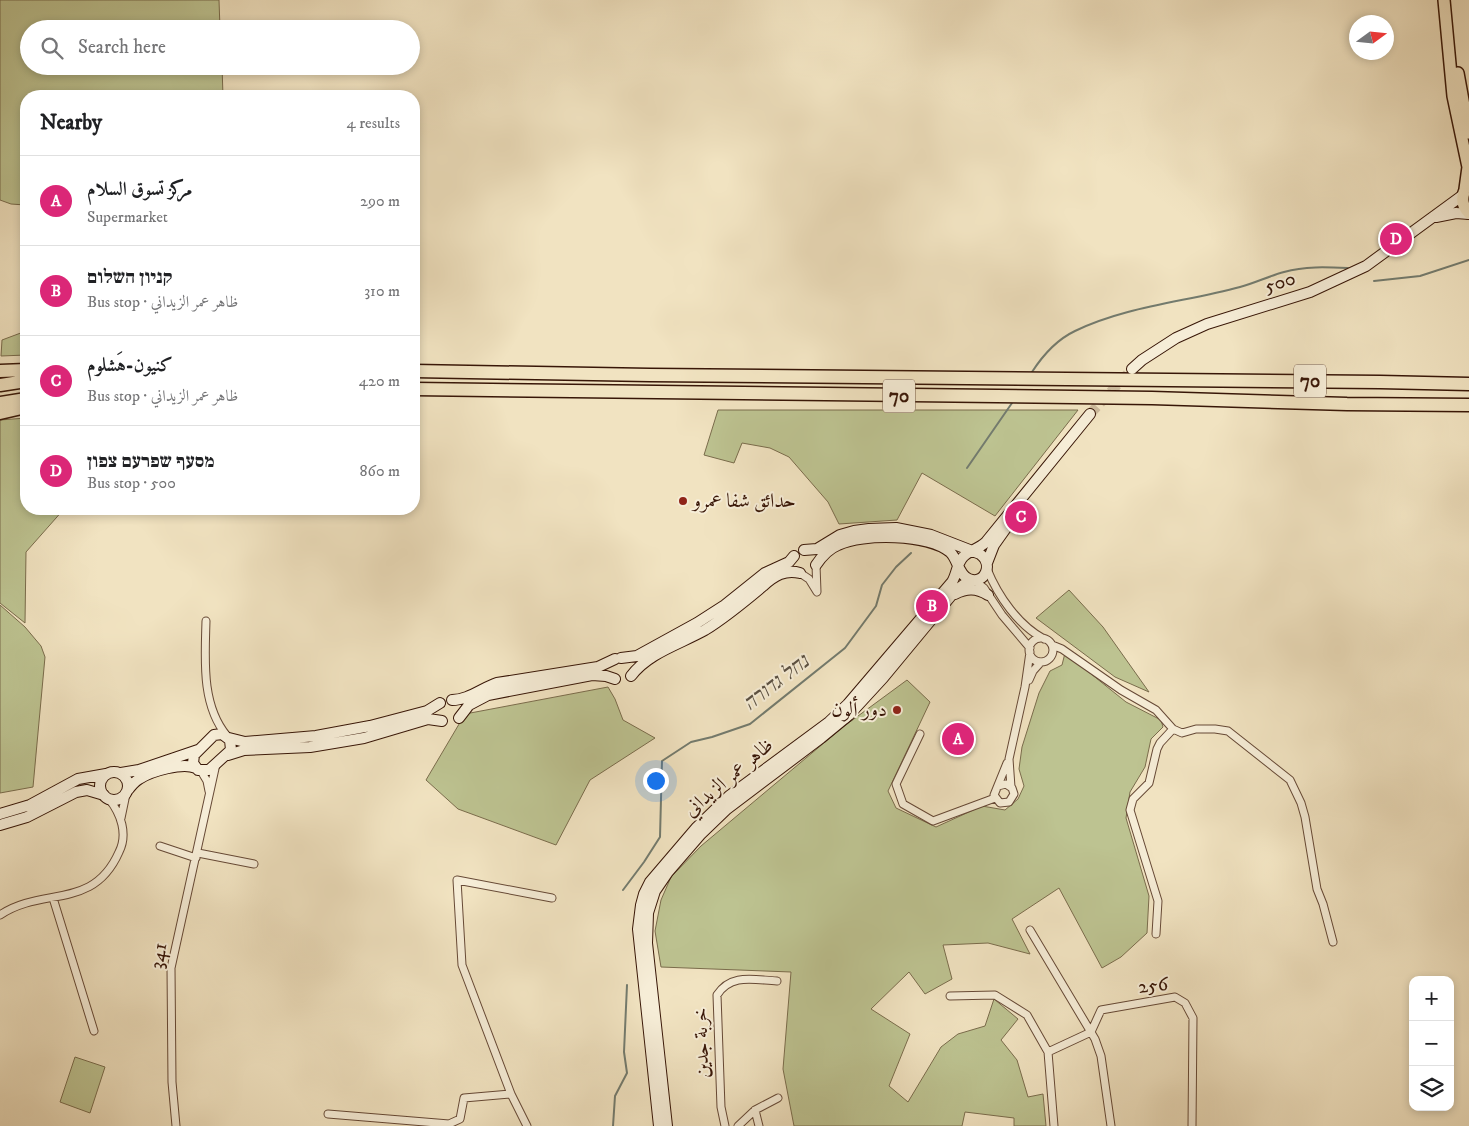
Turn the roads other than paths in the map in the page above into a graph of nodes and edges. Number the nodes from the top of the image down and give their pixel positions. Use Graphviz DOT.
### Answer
graph roads {
  1 [pos="1444,0"];
  2 [pos="1450,0"];
  3 [pos="1469,133"];
  4 [pos="1466,189"];
  5 [pos="1469,213"];
  6 [pos="1432,218"];
  7 [pos="1132,369"];
  8 [pos="20,370"];
  9 [pos="0,371"];
  10 [pos="420,371"];
  11 [pos="20,382"];
  12 [pos="1469,384"];
  13 [pos="0,385"];
  14 [pos="420,389"];
  15 [pos="20,400"];
  16 [pos="0,403"];
  17 [pos="1469,405"];
  18 [pos="20,408"];
  19 [pos="0,413"];
  20 [pos="1090,414"];
  21 [pos="1056,456"];
  22 [pos="804,550"];
  23 [pos="972,552"];
  24 [pos="794,556"];
  25 [pos="816,565"];
  26 [pos="987,566"];
  27 [pos="959,567"];
  28 [pos="800,573"];
  29 [pos="972,580"];
  30 [pos="988,595"];
  31 [pos="950,597"];
  32 [pos="206,622"];
  33 [pos="1044,639"];
  34 [pos="1052,645"];
  35 [pos="1030,650"];
  36 [pos="618,659"];
  37 [pos="1041,662"];
  38 [pos="631,676"];
  39 [pos="614,679"];
  40 [pos="1025,687"];
  41 [pos="452,700"];
  42 [pos="440,703"];
  43 [pos="215,715"];
  44 [pos="458,718"];
  45 [pos="442,721"];
  46 [pos="1173,729"];
  47 [pos="920,734"];
  48 [pos="228,737"];
  49 [pos="210,739"];
  50 [pos="198,750"];
  51 [pos="228,755"];
  52 [pos="1009,759"];
  53 [pos="217,764"];
  54 [pos="198,770"];
  55 [pos="121,773"];
  56 [pos="106,774"];
  57 [pos="998,786"];
  58 [pos="1011,787"];
  59 [pos="127,792"];
  60 [pos="210,793"];
  61 [pos="106,797"];
  62 [pos="995,798"];
  63 [pos="0,814"];
  64 [pos="121,818"];
  65 [pos="0,825"];
  66 [pos="160,846"];
  67 [pos="197,855"];
  68 [pos="254,864"];
  69 [pos="53,898"];
  70 [pos="552,898"];
  71 [pos="0,915"];
  72 [pos="1030,930"];
  73 [pos="1156,934"];
  74 [pos="1333,942"];
  75 [pos="776,981"];
  76 [pos="950,996"];
  77 [pos="94,1031"];
  78 [pos="1090,1032"];
  79 [pos="1048,1052"];
  80 [pos="511,1094"];
  81 [pos="778,1098"];
  82 [pos="755,1110"];
  83 [pos="328,1114"];
  84 [pos="176,1126"];
  85 [pos="527,1126"];
  86 [pos="659,1126"];
  87 [pos="667,1126"];
  88 [pos="725,1126"];
  89 [pos="738,1126"];
  90 [pos="759,1126"];
  91 [pos="1054,1126"];
  92 [pos="1111,1126"];
  93 [pos="1192,1126"];
  1 -- 4 [label="main road"];
  2 -- 3 [label="main road"];
  4 -- 5 [label="main road"];
  4 -- 6 [label="street, 500"];
  5 -- 6 [label="street, 500"];
  6 -- 7 [label="street, 500"];
  8 -- 9 [label="highway"];
  10 -- 12 [label="highway, 70"];
  11 -- 13 [label="highway"];
  14 -- 17 [label="highway, 70"];
  15 -- 16 [label="highway"];
  18 -- 19 [label="highway"];
  20 -- 21 [label="street"];
  21 -- 23 [label="street"];
  21 -- 26 [label="street"];
  22 -- 23 [label="street"];
  22 -- 24 [label="street"];
  22 -- 25 [label="street"];
  23 -- 26 [label="street"];
  23 -- 27 [label="street"];
  24 -- 28 [label="street"];
  24 -- 36 [label="street"];
  25 -- 27 [label="street"];
  25 -- 28 [label="street"];
  25 -- 28 [label="street"];
  26 -- 29 [label="street"];
  26 -- 33 [label="street"];
  27 -- 29 [label="street"];
  27 -- 86 [label="street, ظاهر عمر الزيداني"];
  28 -- 38 [label="street"];
  29 -- 30 [label="street"];
  29 -- 31 [label="street, ظاهر عمر الزيداني"];
  30 -- 31 [label="street"];
  30 -- 35 [label="street"];
  31 -- 87 [label="street, ظاهر عمر الزيداني"];
  32 -- 43 [label="street"];
  33 -- 34 [label="street"];
  33 -- 35 [label="street"];
  34 -- 37 [label="street"];
  34 -- 46 [label="street"];
  35 -- 37 [label="street"];
  35 -- 40 [label="street"];
  36 -- 38 [label="street"];
  36 -- 39 [label="street"];
  36 -- 41 [label="street"];
  37 -- 40 [label="street"];
  38 -- 39 [label="street"];
  39 -- 44 [label="street"];
  40 -- 52 [label="street"];
  41 -- 42 [label="street"];
  41 -- 44 [label="street"];
  42 -- 45 [label="street"];
  42 -- 48 [label="street"];
  43 -- 48 [label="street"];
  43 -- 49 [label="street"];
  44 -- 45 [label="street"];
  45 -- 51 [label="street"];
  46 -- 73 [label="street"];
  46 -- 74 [label="street"];
  47 -- 62 [label="street"];
  48 -- 49 [label="street"];
  48 -- 51 [label="street"];
  49 -- 50 [label="street"];
  50 -- 54 [label="street"];
  50 -- 55 [label="street"];
  51 -- 53 [label="street"];
  52 -- 57 [label="street"];
  52 -- 58 [label="street"];
  53 -- 54 [label="street"];
  53 -- 60 [label="street, 341"];
  54 -- 59 [label="street"];
  54 -- 60 [label="street"];
  55 -- 56 [label="street"];
  55 -- 59 [label="street"];
  56 -- 61 [label="street"];
  56 -- 63 [label="street"];
  57 -- 58 [label="street"];
  57 -- 62 [label="street"];
  58 -- 62 [label="street"];
  59 -- 61 [label="street"];
  59 -- 64 [label="street"];
  60 -- 67 [label="street, 341"];
  61 -- 64 [label="street"];
  61 -- 65 [label="street"];
  64 -- 69 [label="street"];
  66 -- 67 [label="street"];
  67 -- 68 [label="street"];
  67 -- 84 [label="street, 341"];
  69 -- 71 [label="street"];
  69 -- 77 [label="street"];
  70 -- 80 [label="street"];
  72 -- 78 [label="street"];
  75 -- 88 [label="street, خربة جدين"];
  76 -- 79 [label="street"];
  78 -- 79 [label="street"];
  78 -- 92 [label="street"];
  78 -- 93 [label="street, 256"];
  79 -- 91 [label="street"];
  80 -- 83 [label="street"];
  80 -- 85 [label="street"];
  81 -- 82 [label="street"];
  82 -- 89 [label="street"];
  82 -- 90 [label="street"];
}
